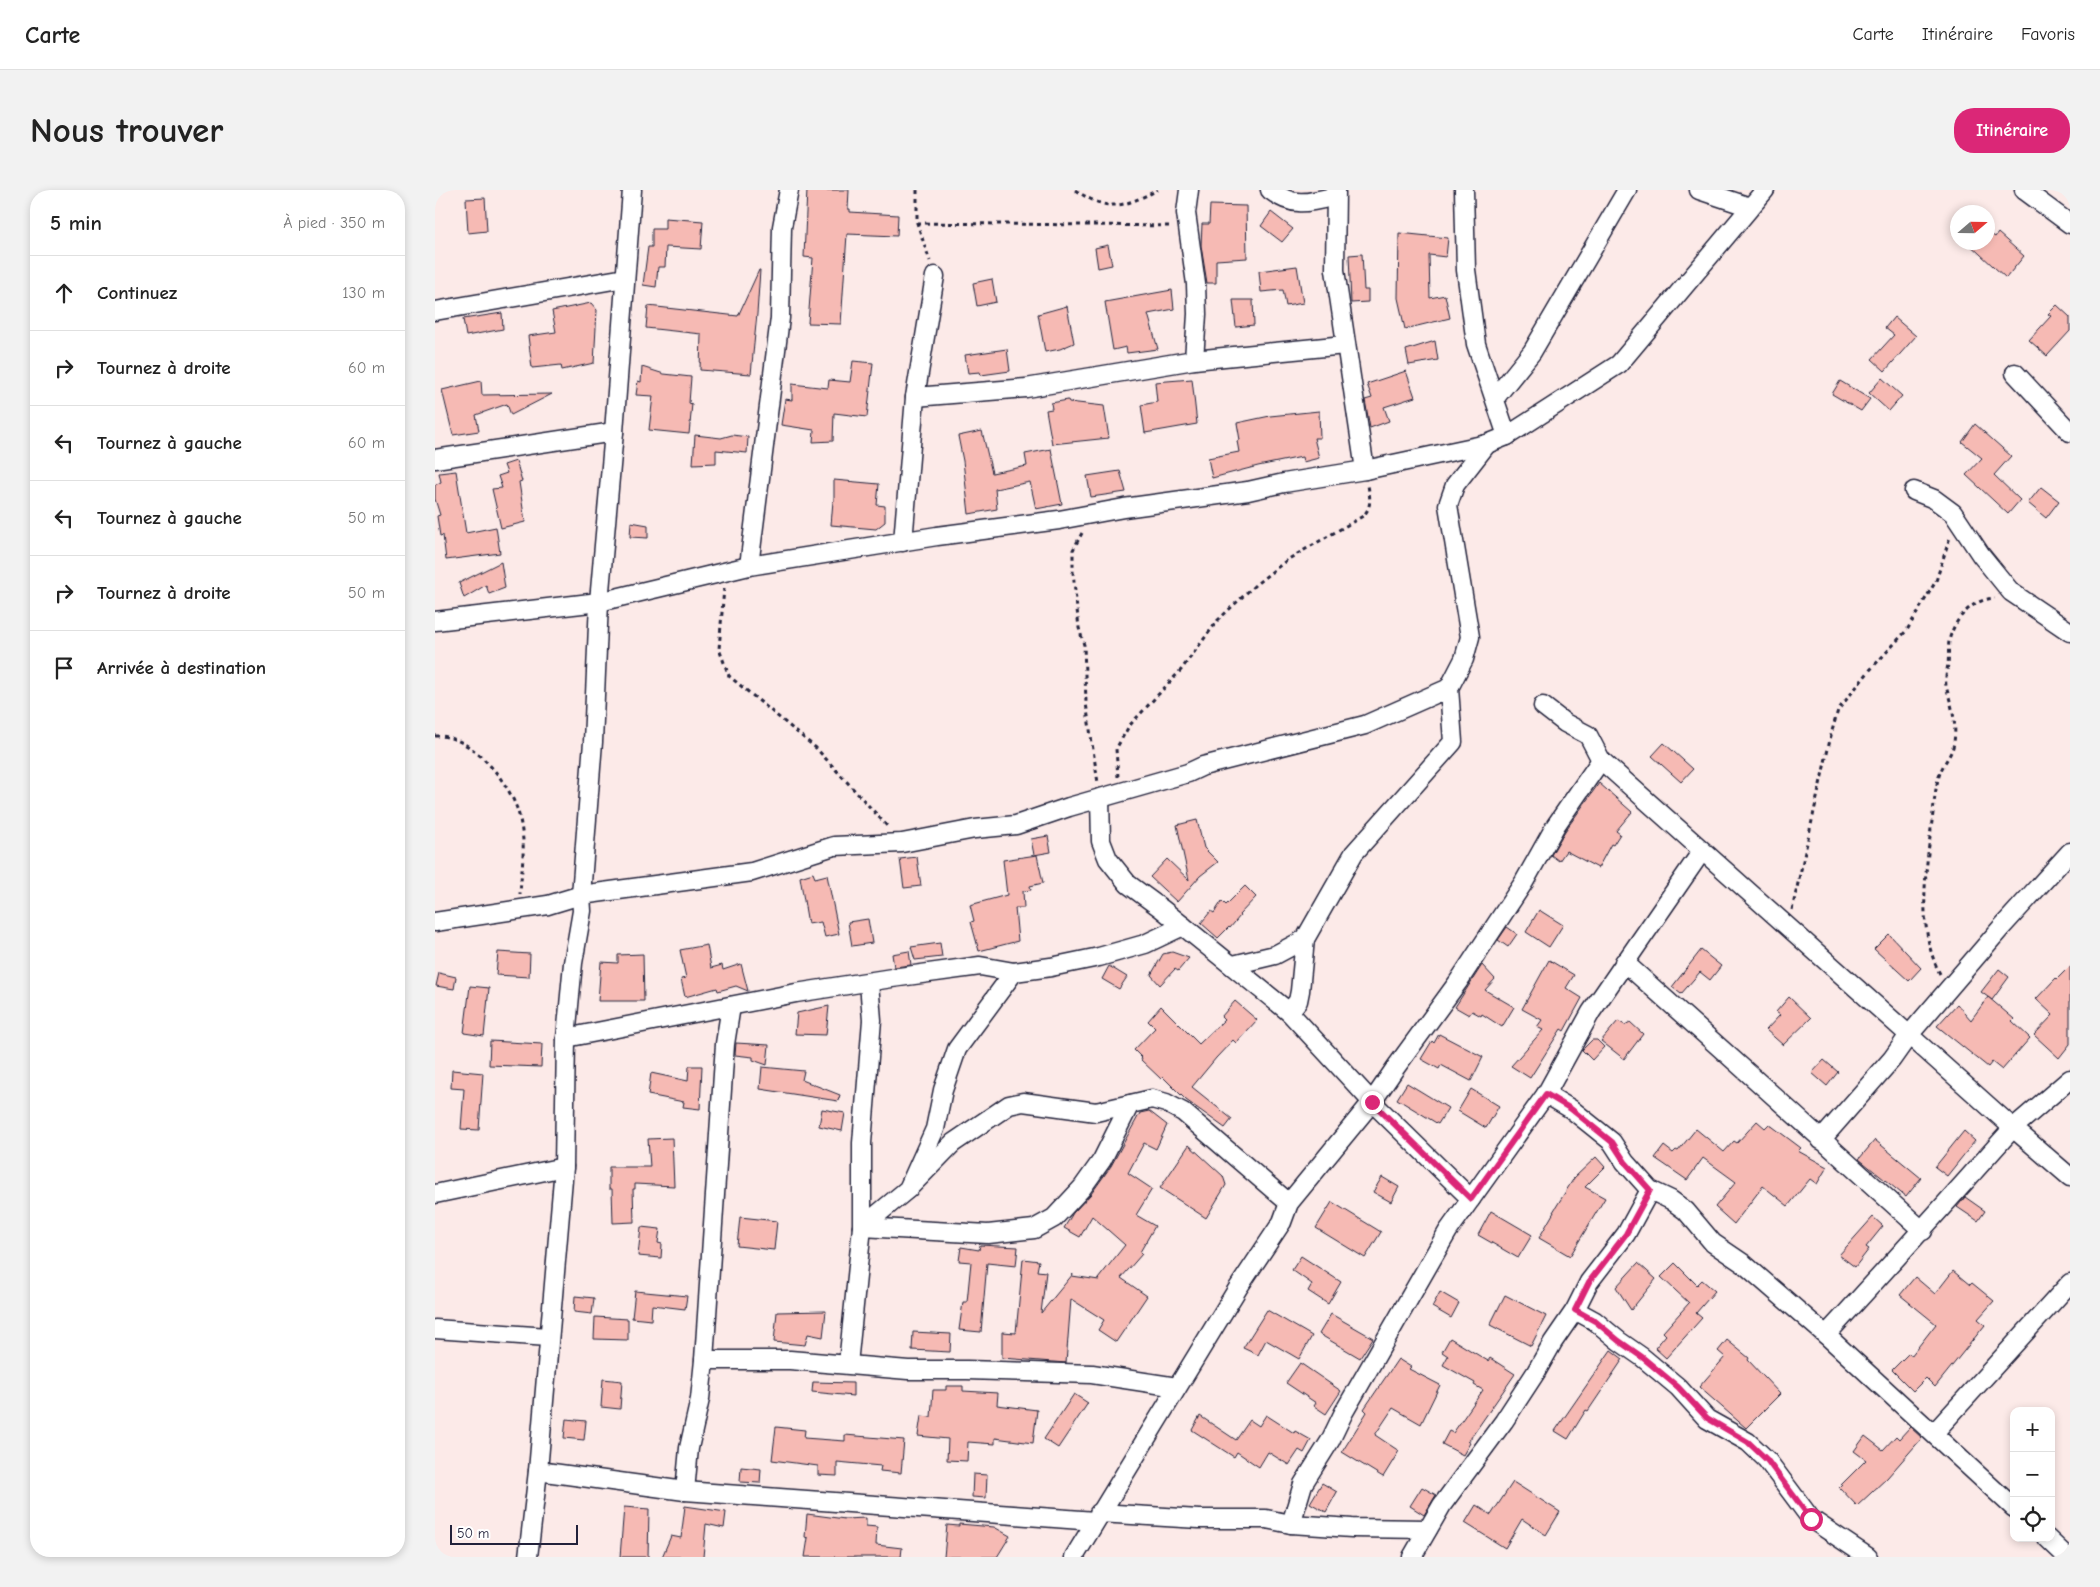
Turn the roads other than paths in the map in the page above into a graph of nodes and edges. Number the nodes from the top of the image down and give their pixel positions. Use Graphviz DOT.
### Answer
graph roads {
  1 [pos="632,190"];
  2 [pos="789,190"];
  3 [pos="1189,190"];
  4 [pos="1270,190"];
  5 [pos="1464,190"];
  6 [pos="1627,190"];
  7 [pos="1699,190"];
  8 [pos="1765,190"];
  9 [pos="2025,190"];
  10 [pos="1336,193"];
  11 [pos="1750,208"];
  12 [pos="2070,224"];
  13 [pos="935,276"];
  14 [pos="625,278"];
  15 [pos="435,311"];
  16 [pos="1345,345"];
  17 [pos="1194,360"];
  18 [pos="2015,373"];
  19 [pos="915,397"];
  20 [pos="1495,398"];
  21 [pos="615,432"];
  22 [pos="2070,432"];
  23 [pos="1507,436"];
  24 [pos="1487,444"];
  25 [pos="435,459"];
  26 [pos="1365,470"];
  27 [pos="1913,491"];
  28 [pos="903,542"];
  29 [pos="749,566"];
  30 [pos="599,602"];
  31 [pos="435,622"];
  32 [pos="2070,632"];
  33 [pos="1449,688"];
  34 [pos="1543,706"];
  35 [pos="1601,760"];
  36 [pos="1100,798"];
  37 [pos="1702,851"];
  38 [pos="2070,852"];
  39 [pos="581,894"];
  40 [pos="435,922"];
  41 [pos="1183,926"];
  42 [pos="1305,938"];
  43 [pos="1624,962"];
  44 [pos="1233,965"];
  45 [pos="1015,972"];
  46 [pos="869,982"];
  47 [pos="731,1006"];
  48 [pos="1289,1012"];
  49 [pos="1909,1035"];
  50 [pos="566,1038"];
  51 [pos="2070,1079"];
  52 [pos="1546,1094"];
  53 [pos="1372,1102"];
  54 [pos="1130,1104"];
  55 [pos="2013,1128"];
  56 [pos="1821,1140"];
  57 [pos="564,1167"];
  58 [pos="2070,1177"];
  59 [pos="908,1189"];
  60 [pos="1650,1190"];
  61 [pos="435,1194"];
  62 [pos="1471,1199"];
  63 [pos="1289,1203"];
  64 [pos="862,1227"];
  65 [pos="1923,1230"];
  66 [pos="2070,1284"];
  67 [pos="1575,1310"];
  68 [pos="435,1329"];
  69 [pos="1826,1335"];
  70 [pos="548,1337"];
  71 [pos="704,1360"];
  72 [pos="848,1364"];
  73 [pos="1177,1387"];
  74 [pos="1934,1433"];
  75 [pos="538,1471"];
  76 [pos="685,1491"];
  77 [pos="2010,1504"];
  78 [pos="1097,1517"];
  79 [pos="1291,1524"];
  80 [pos="1428,1529"];
  81 [pos="2051,1542"];
  82 [pos="528,1557"];
  83 [pos="1074,1557"];
  84 [pos="1412,1557"];
  85 [pos="1868,1557"];
  86 [pos="2067,1557"];
  1 -- 14 [label="street"];
  2 -- 29 [label="street"];
  3 -- 17 [label="street"];
  4 -- 10 [label="street"];
  5 -- 20 [label="street"];
  6 -- 20 [label="street"];
  7 -- 11 [label="street"];
  8 -- 11 [label="street"];
  9 -- 12 [label="street"];
  10 -- 16 [label="street"];
  11 -- 23 [label="street"];
  13 -- 19 [label="street"];
  14 -- 15 [label="street"];
  14 -- 21 [label="street"];
  16 -- 17 [label="street"];
  16 -- 26 [label="street"];
  17 -- 19 [label="street"];
  18 -- 22 [label="street"];
  19 -- 28 [label="street"];
  20 -- 23 [label="street"];
  21 -- 25 [label="street"];
  21 -- 30 [label="street"];
  23 -- 24 [label="street"];
  24 -- 26 [label="street"];
  24 -- 33 [label="street"];
  26 -- 28 [label="street"];
  27 -- 32 [label="street"];
  28 -- 29 [label="street"];
  29 -- 30 [label="street"];
  30 -- 31 [label="street"];
  30 -- 39 [label="street"];
  33 -- 36 [label="street"];
  33 -- 42 [label="street"];
  34 -- 35 [label="street"];
  35 -- 37 [label="street"];
  35 -- 53 [label="street"];
  36 -- 39 [label="street"];
  36 -- 41 [label="street"];
  37 -- 43 [label="street"];
  37 -- 49 [label="street"];
  38 -- 49 [label="street"];
  39 -- 40 [label="street"];
  39 -- 50 [label="street"];
  41 -- 44 [label="street"];
  41 -- 45 [label="street"];
  42 -- 44 [label="street"];
  42 -- 48 [label="street"];
  43 -- 52 [label="street"];
  43 -- 56 [label="street"];
  44 -- 48 [label="street"];
  45 -- 46 [label="street"];
  45 -- 59 [label="street"];
  46 -- 47 [label="street"];
  46 -- 64 [label="street"];
  47 -- 50 [label="street"];
  47 -- 71 [label="street"];
  48 -- 53 [label="street"];
  49 -- 55 [label="street"];
  49 -- 56 [label="street"];
  50 -- 57 [label="street"];
  51 -- 55 [label="street"];
  52 -- 60 [label="street"];
  52 -- 62 [label="street"];
  53 -- 62 [label="street"];
  53 -- 63 [label="street"];
  54 -- 59 [label="street"];
  54 -- 63 [label="street"];
  54 -- 64 [label="street"];
  55 -- 58 [label="street"];
  55 -- 65 [label="street"];
  56 -- 65 [label="street"];
  57 -- 61 [label="street"];
  57 -- 70 [label="street"];
  59 -- 64 [label="street"];
  60 -- 67 [label="street"];
  60 -- 69 [label="street"];
  62 -- 79 [label="street"];
  63 -- 73 [label="street"];
  64 -- 72 [label="street"];
  65 -- 69 [label="street"];
  66 -- 74 [label="street"];
  67 -- 80 [label="street"];
  67 -- 85 [label="street"];
  68 -- 70 [label="street"];
  69 -- 74 [label="street"];
  70 -- 75 [label="street"];
  71 -- 72 [label="street"];
  71 -- 76 [label="street"];
  72 -- 73 [label="street"];
  73 -- 78 [label="street"];
  74 -- 77 [label="street"];
  75 -- 76 [label="street"];
  75 -- 82 [label="street"];
  76 -- 78 [label="street"];
  78 -- 79 [label="street"];
  78 -- 83 [label="street"];
  79 -- 80 [label="street"];
  80 -- 84 [label="street"];
  81 -- 86 [label="street"];
}
